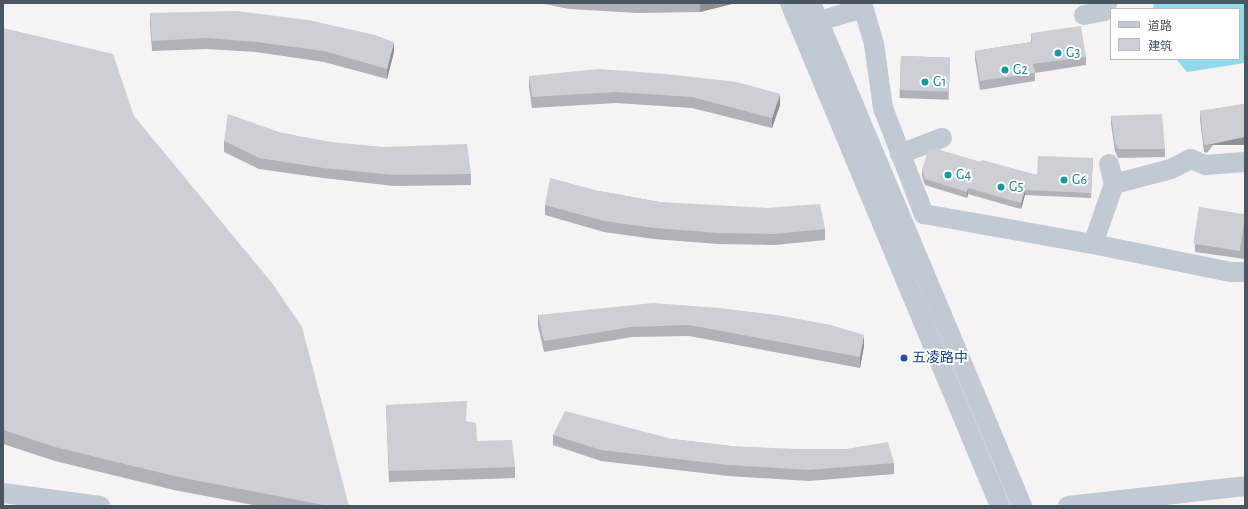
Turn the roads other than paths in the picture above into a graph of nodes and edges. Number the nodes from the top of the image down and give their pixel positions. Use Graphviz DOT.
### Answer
graph roads {
  1 [pos="790,3"];
  2 [pos="1107,3"];
  3 [pos="863,6"];
  4 [pos="1084,15"];
  5 [pos="810,17"];
  6 [pos="942,138"];
  7 [pos="900,154"];
  8 [pos="1245,162"];
  9 [pos="1110,164"];
  10 [pos="1114,184"];
  11 [pos="1093,244"];
  12 [pos="1245,272"];
  13 [pos="1245,486"];
  14 [pos="3,493"];
  15 [pos="100,506"];
  16 [pos="1000,506"];
  17 [pos="1022,506"];
  18 [pos="1068,506"];
  1 -- 5 [label="street"];
  2 -- 4 [label="street"];
  3 -- 5 [label="street"];
  3 -- 7 [label="street"];
  5 -- 16 [label="street"];
  5 -- 17 [label="street"];
  6 -- 7 [label="street"];
  7 -- 11 [label="street"];
  8 -- 10 [label="street"];
  9 -- 10 [label="street"];
  10 -- 11 [label="street"];
  11 -- 12 [label="street"];
  13 -- 18 [label="street"];
  14 -- 15 [label="street"];
}
